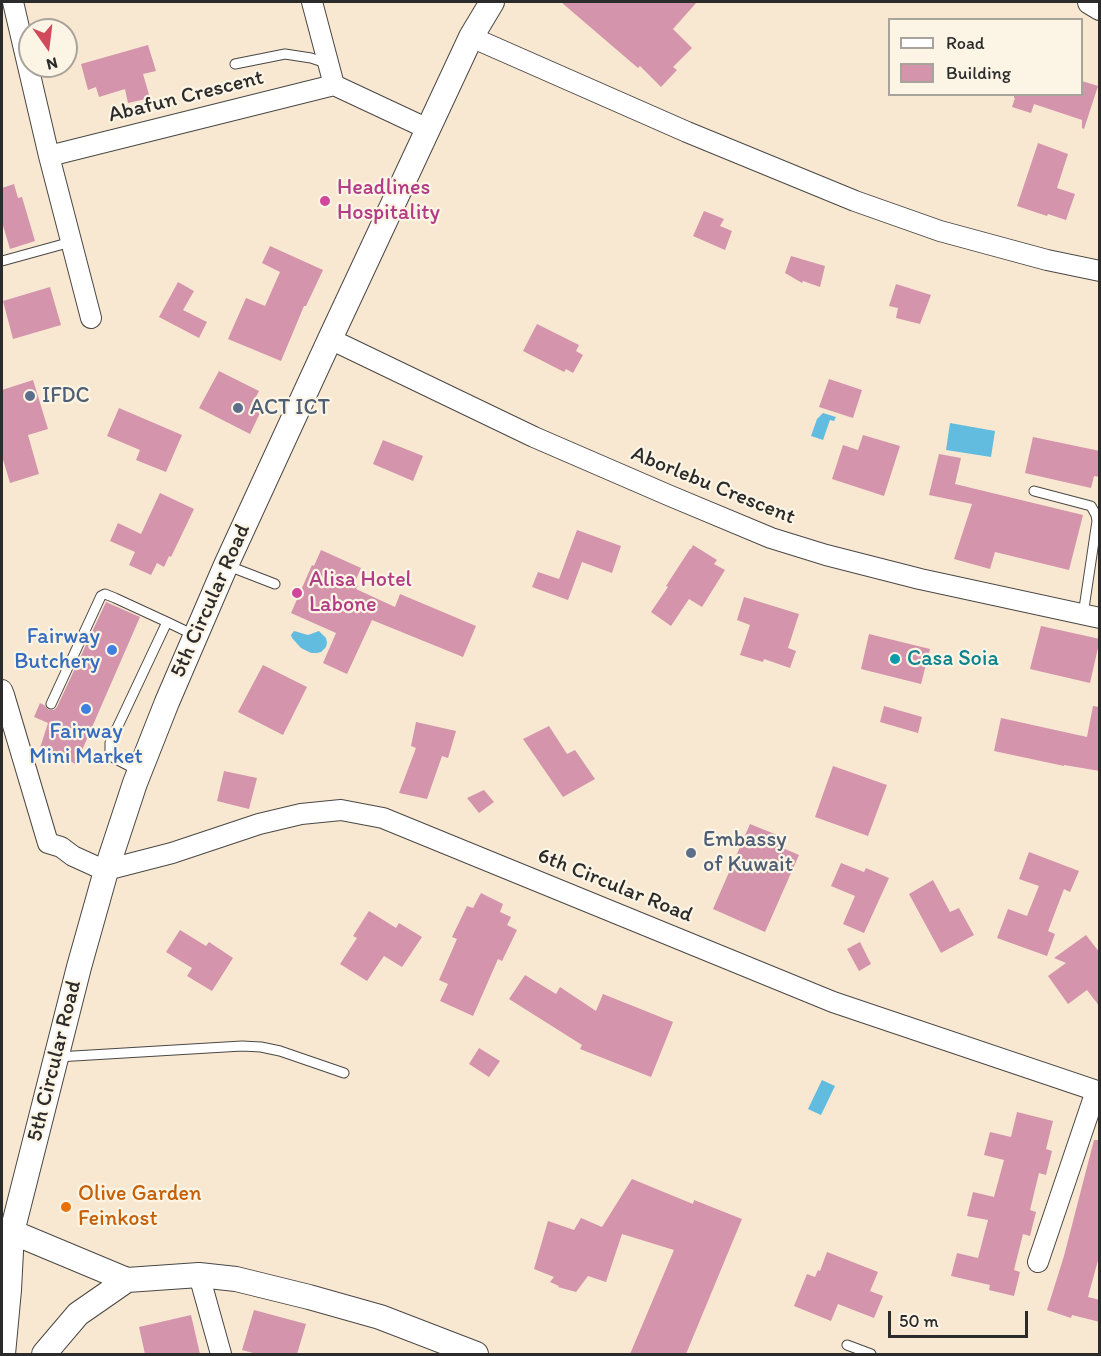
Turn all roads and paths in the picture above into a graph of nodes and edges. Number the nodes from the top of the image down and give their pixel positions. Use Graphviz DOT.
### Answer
graph roads {
  1 [pos="13,2"];
  2 [pos="312,2"];
  3 [pos="492,2"];
  4 [pos="1090,2"];
  5 [pos="1100,8"];
  6 [pos="471,37"];
  7 [pos="235,64"];
  8 [pos="329,64"];
  9 [pos="334,85"];
  10 [pos="428,129"];
  11 [pos="49,156"];
  12 [pos="71,242"];
  13 [pos="2,261"];
  14 [pos="1100,271"];
  15 [pos="91,318"];
  16 [pos="330,339"];
  17 [pos="1034,491"];
  18 [pos="226,565"];
  19 [pos="274,584"];
  20 [pos="1091,616"];
  21 [pos="166,622"];
  22 [pos="196,636"];
  23 [pos="2,690"];
  24 [pos="51,704"];
  25 [pos="139,771"];
  26 [pos="106,871"];
  27 [pos="56,1057"];
  28 [pos="344,1073"];
  29 [pos="1098,1091"];
  30 [pos="7,1229"];
  31 [pos="1038,1262"];
  32 [pos="199,1275"];
  33 [pos="127,1280"];
  34 [pos="847,1345"];
  35 [pos="3,1354"];
  36 [pos="44,1354"];
  37 [pos="220,1354"];
  38 [pos="476,1354"];
  39 [pos="870,1354"];
  1 -- 11 [label="street"];
  2 -- 8 [label="street"];
  3 -- 6 [label="street, 5th Circular Road"];
  4 -- 5 [label="street"];
  6 -- 10 [label="street, 5th Circular Road"];
  6 -- 14 [label="street"];
  7 -- 8 [label="lane"];
  8 -- 9 [label="street"];
  9 -- 10 [label="street"];
  9 -- 11 [label="street, Abafun Crescent"];
  10 -- 16 [label="street, 5th Circular Road"];
  11 -- 12 [label="street"];
  12 -- 13 [label="lane"];
  12 -- 15 [label="street"];
  16 -- 18 [label="street, 5th Circular Road"];
  16 -- 20 [label="street, Aborlebu Crescent"];
  17 -- 20 [label="lane"];
  18 -- 19 [label="lane"];
  18 -- 22 [label="street, 5th Circular Road"];
  21 -- 22 [label="lane"];
  21 -- 24 [label="lane"];
  21 -- 25 [label="lane"];
  22 -- 25 [label="street, 5th Circular Road"];
  23 -- 26 [label="street"];
  25 -- 26 [label="street, 5th Circular Road"];
  26 -- 27 [label="street, 5th Circular Road"];
  26 -- 29 [label="street, 6th Circular Road"];
  27 -- 28 [label="lane"];
  27 -- 30 [label="street, 5th Circular Road"];
  29 -- 31 [label="street"];
  30 -- 33 [label="street"];
  30 -- 35 [label="street, 5th Circular Road"];
  32 -- 33 [label="street"];
  32 -- 37 [label="street"];
  32 -- 38 [label="street"];
  33 -- 36 [label="street"];
  34 -- 39 [label="lane"];
}
